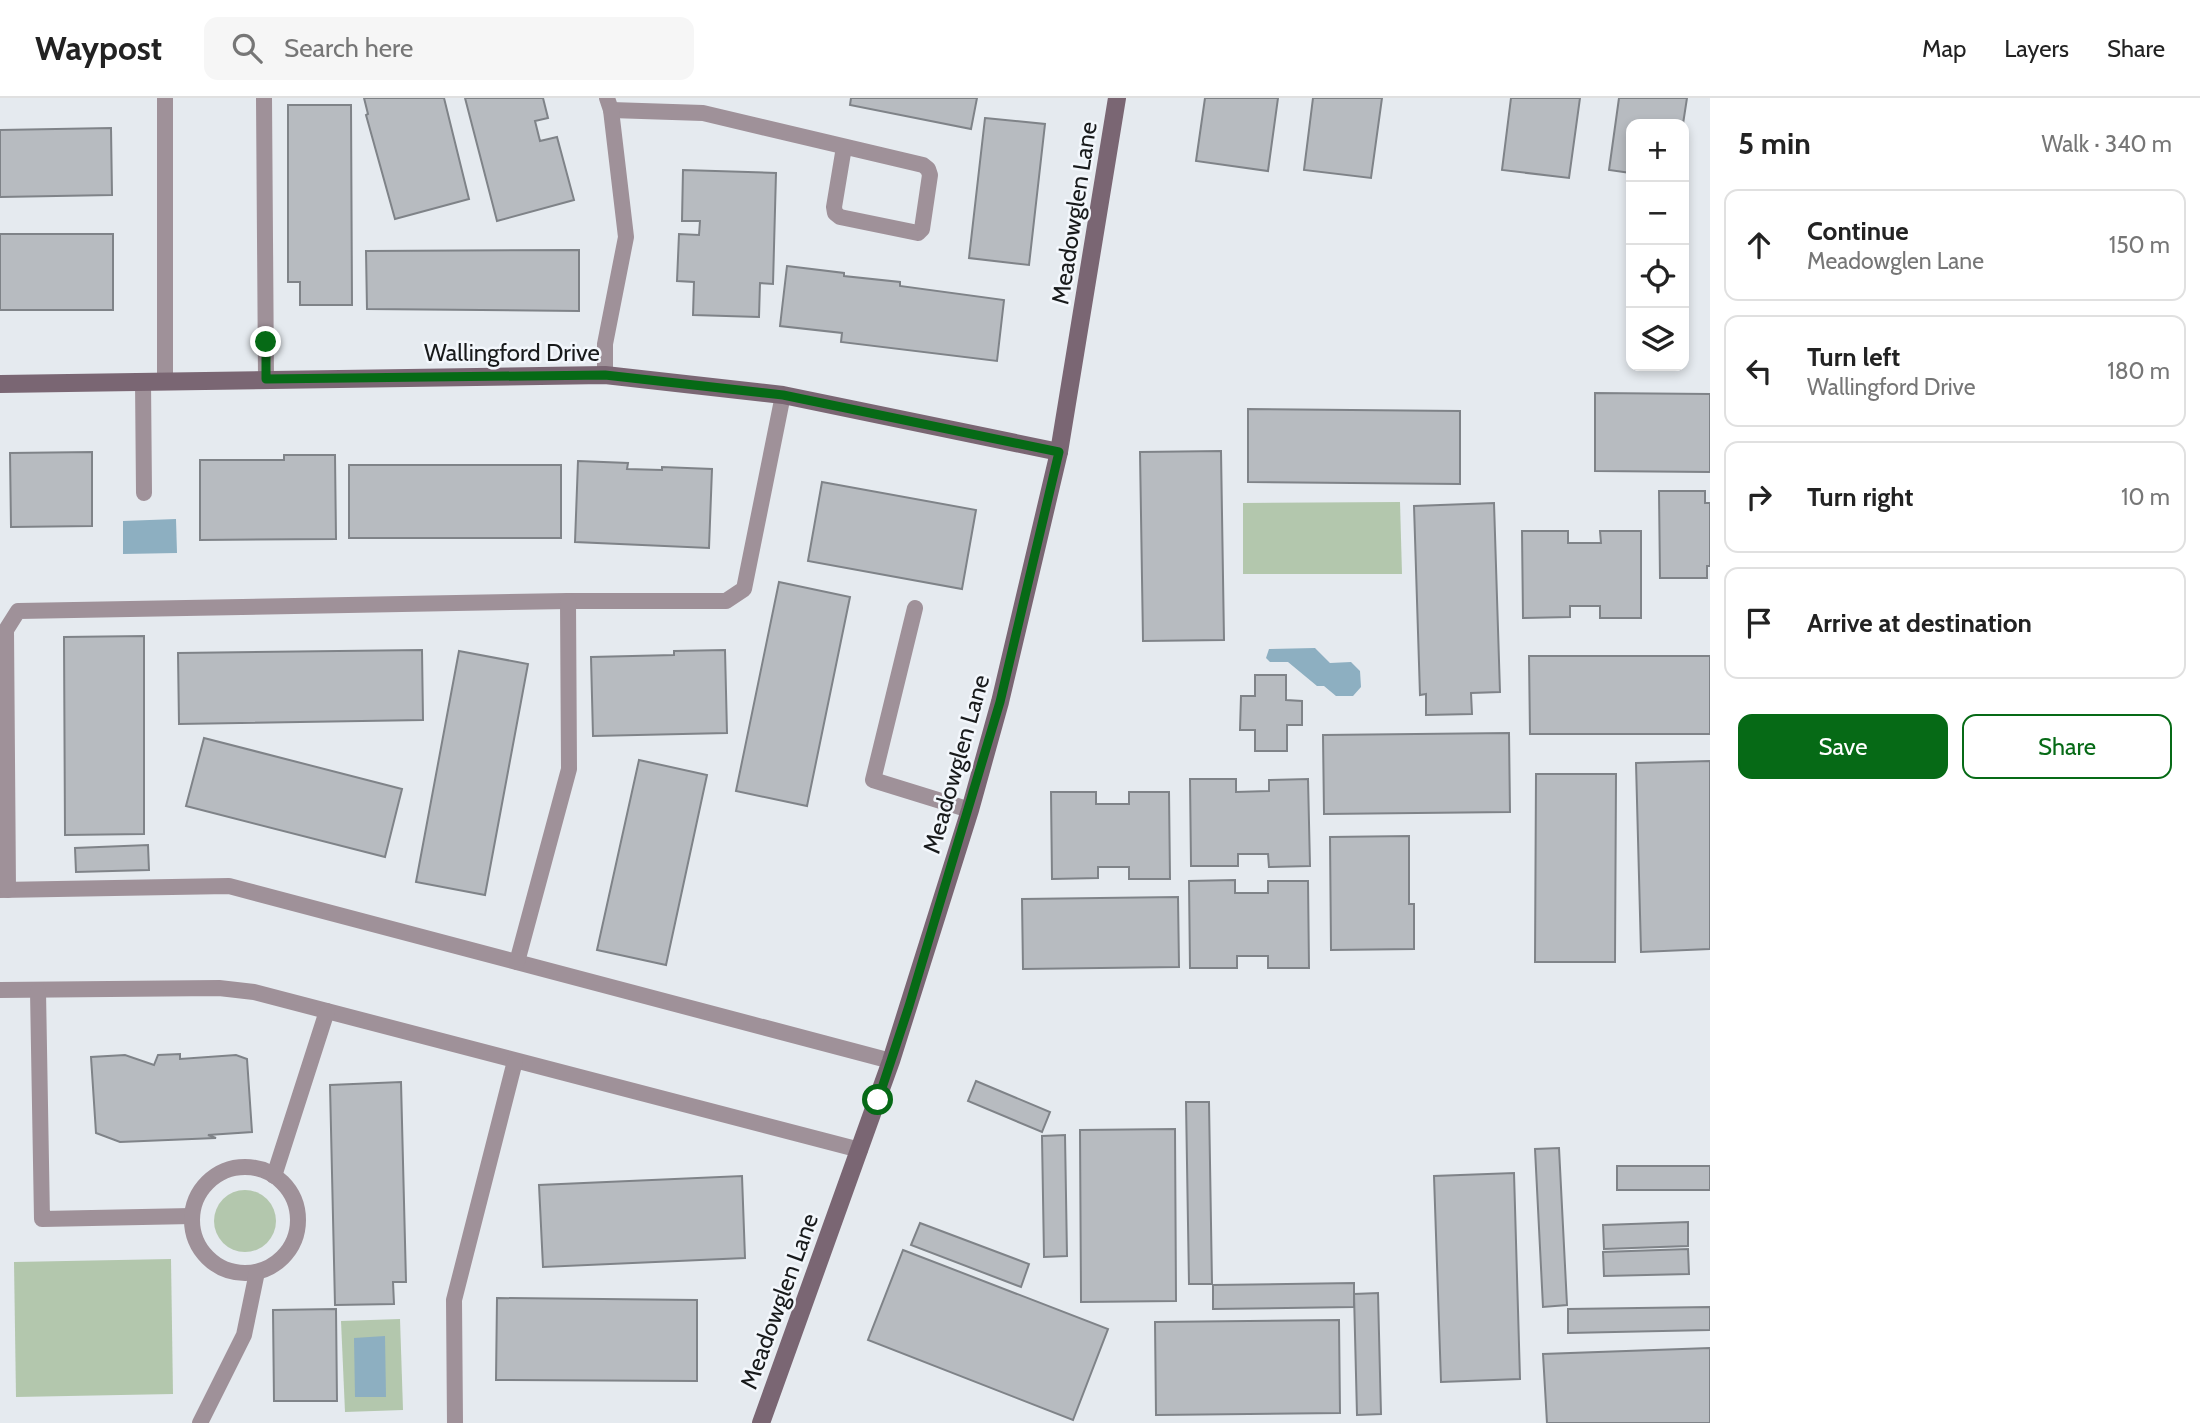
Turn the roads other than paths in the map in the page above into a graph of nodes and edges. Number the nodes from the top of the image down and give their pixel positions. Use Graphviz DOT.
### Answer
graph roads {
  1 [pos="165,98"];
  2 [pos="264,98"];
  3 [pos="1117,98"];
  4 [pos="609,104"];
  5 [pos="844,147"];
  6 [pos="605,375"];
  7 [pos="266,379"];
  8 [pos="165,380"];
  9 [pos="142,381"];
  10 [pos="0,384"];
  11 [pos="783,395"];
  12 [pos="1059,452"];
  13 [pos="144,493"];
  14 [pos="568,601"];
  15 [pos="915,608"];
  16 [pos="970,810"];
  17 [pos="4,890"];
  18 [pos="517,962"];
  19 [pos="0,990"];
  20 [pos="38,991"];
  21 [pos="327,1011"];
  22 [pos="515,1061"];
  23 [pos="891,1061"];
  24 [pos="860,1150"];
  25 [pos="274,1176"];
  26 [pos="192,1216"];
  27 [pos="257,1272"];
  28 [pos="200,1423"];
  29 [pos="456,1423"];
  30 [pos="761,1423"];
  1 -- 8 [label="lane"];
  2 -- 7 [label="lane"];
  3 -- 12 [label="street, Meadowglen Lane"];
  4 -- 5 [label="lane"];
  4 -- 6 [label="lane"];
  5 -- 5 [label="lane"];
  6 -- 7 [label="street, Wallingford Drive"];
  6 -- 11 [label="street, Wallingford Drive"];
  7 -- 8 [label="street, Wallingford Drive"];
  8 -- 9 [label="street, Wallingford Drive"];
  9 -- 10 [label="street, Wallingford Drive"];
  9 -- 13 [label="lane"];
  11 -- 12 [label="street, Wallingford Drive"];
  11 -- 14 [label="lane"];
  12 -- 16 [label="street, Meadowglen Lane"];
  14 -- 17 [label="lane"];
  14 -- 18 [label="lane"];
  15 -- 16 [label="lane"];
  16 -- 23 [label="street, Meadowglen Lane"];
  17 -- 18 [label="lane"];
  18 -- 23 [label="lane"];
  19 -- 20 [label="lane"];
  20 -- 21 [label="lane"];
  20 -- 26 [label="lane"];
  21 -- 22 [label="lane"];
  21 -- 25 [label="lane"];
  22 -- 24 [label="lane"];
  22 -- 29 [label="lane"];
  23 -- 24 [label="street, Meadowglen Lane"];
  24 -- 30 [label="street, Meadowglen Lane"];
  25 -- 26 [label="lane"];
  25 -- 27 [label="lane"];
  26 -- 27 [label="lane"];
  27 -- 28 [label="lane"];
}
